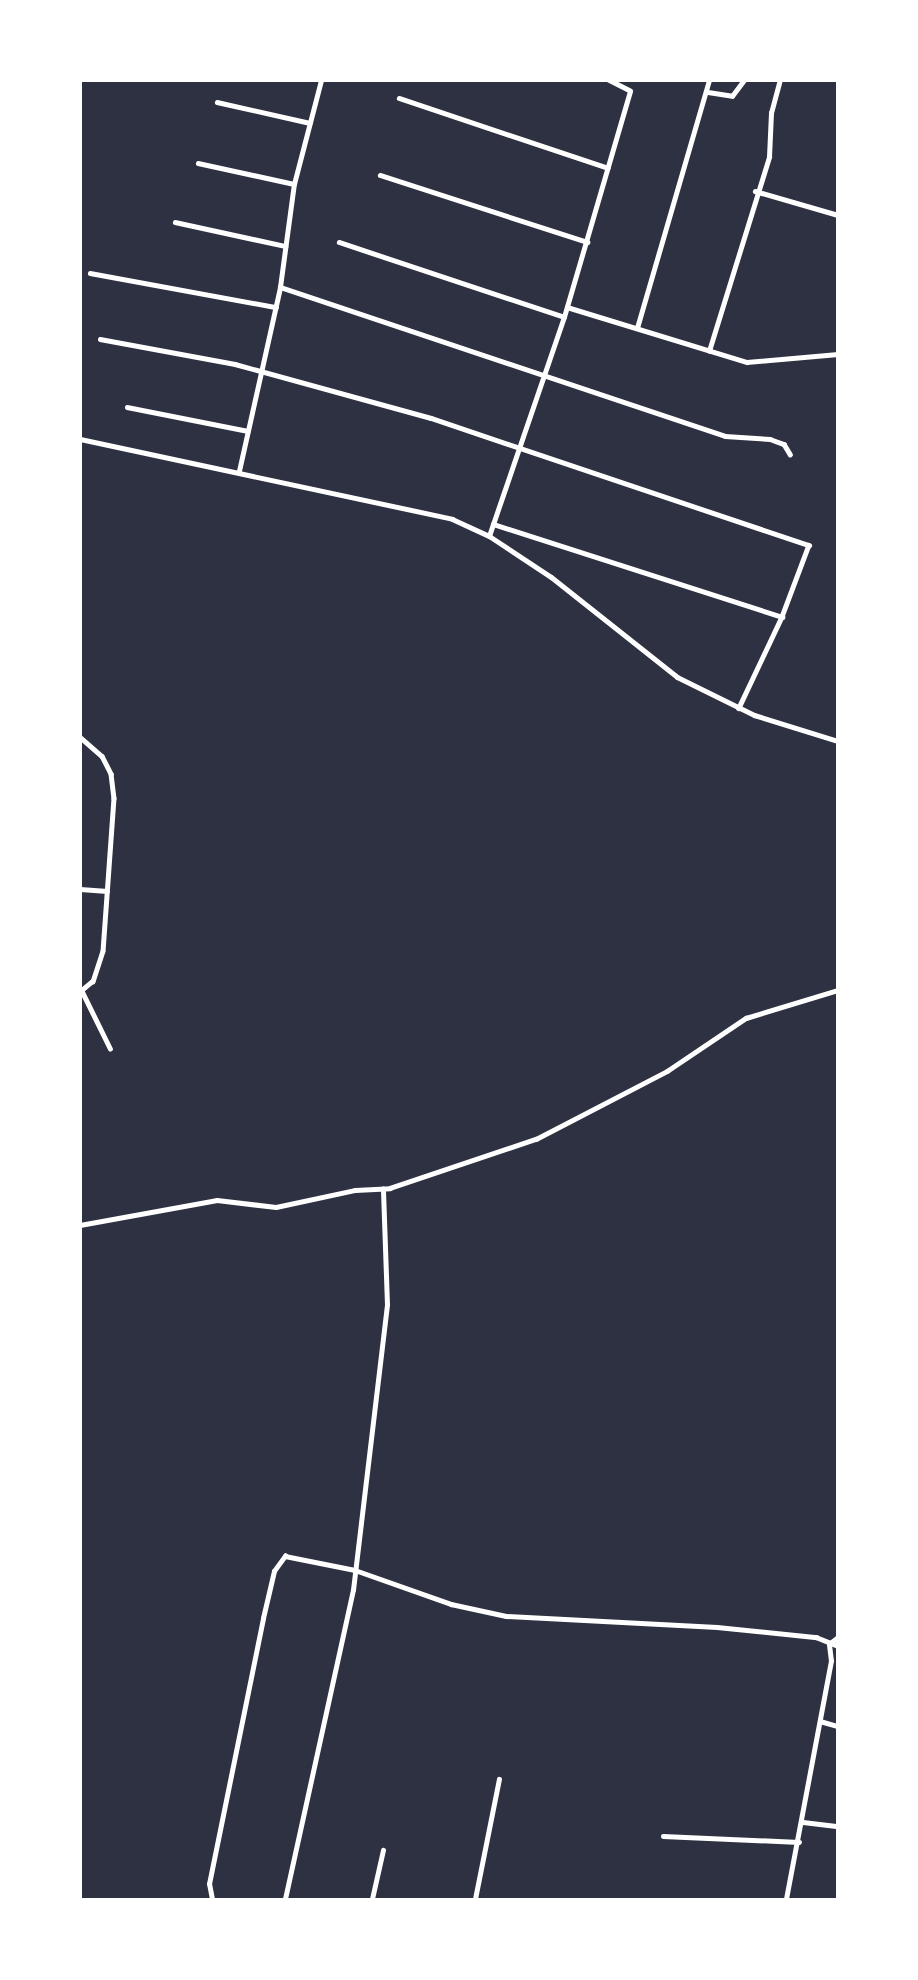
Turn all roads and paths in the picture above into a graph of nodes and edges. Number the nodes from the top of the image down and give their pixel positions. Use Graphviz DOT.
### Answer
graph roads {
  1 [pos="321,80"];
  2 [pos="601,80"];
  3 [pos="709,80"];
  4 [pos="744,80"];
  5 [pos="780,80"];
  6 [pos="608,82"];
  7 [pos="708,92"];
  8 [pos="399,98"];
  9 [pos="217,102"];
  10 [pos="310,123"];
  11 [pos="198,163"];
  12 [pos="608,168"];
  13 [pos="380,174"];
  14 [pos="294,184"];
  15 [pos="755,191"];
  16 [pos="838,215"];
  17 [pos="174,222"];
  18 [pos="339,242"];
  19 [pos="587,242"];
  20 [pos="285,246"];
  21 [pos="90,273"];
  22 [pos="280,287"];
  23 [pos="276,307"];
  24 [pos="567,307"];
  25 [pos="564,317"];
  26 [pos="637,328"];
  27 [pos="100,339"];
  28 [pos="709,351"];
  29 [pos="838,354"];
  30 [pos="262,371"];
  31 [pos="545,374"];
  32 [pos="127,407"];
  33 [pos="248,431"];
  34 [pos="80,439"];
  35 [pos="519,447"];
  36 [pos="790,454"];
  37 [pos="239,471"];
  38 [pos="494,524"];
  39 [pos="489,536"];
  40 [pos="782,617"];
  41 [pos="739,708"];
  42 [pos="80,737"];
  43 [pos="838,741"];
  44 [pos="80,890"];
  45 [pos="107,891"];
  46 [pos="838,990"];
  47 [pos="81,991"];
  48 [pos="110,1048"];
  49 [pos="383,1189"];
  50 [pos="80,1225"];
  51 [pos="355,1570"];
  52 [pos="838,1637"];
  53 [pos="829,1645"];
  54 [pos="838,1646"];
  55 [pos="820,1721"];
  56 [pos="838,1727"];
  57 [pos="499,1779"];
  58 [pos="803,1822"];
  59 [pos="838,1826"];
  60 [pos="663,1836"];
  61 [pos="799,1842"];
  62 [pos="383,1850"];
  63 [pos="212,1899"];
  64 [pos="285,1899"];
  65 [pos="372,1899"];
  66 [pos="475,1899"];
  67 [pos="786,1899"];
  1 -- 10 [label="street"];
  2 -- 6 [label="street"];
  3 -- 7 [label="street"];
  4 -- 7 [label="street"];
  5 -- 15 [label="street"];
  6 -- 12 [label="street"];
  7 -- 26 [label="street"];
  8 -- 12 [label="street"];
  9 -- 10 [label="street"];
  10 -- 14 [label="street"];
  11 -- 14 [label="street"];
  12 -- 19 [label="street"];
  13 -- 19 [label="street"];
  14 -- 20 [label="street"];
  15 -- 16 [label="street"];
  15 -- 28 [label="street"];
  17 -- 20 [label="street"];
  18 -- 25 [label="street"];
  19 -- 24 [label="street"];
  20 -- 22 [label="street"];
  21 -- 23 [label="street"];
  22 -- 23 [label="street"];
  22 -- 31 [label="street"];
  23 -- 30 [label="street"];
  24 -- 25 [label="street"];
  24 -- 26 [label="street"];
  25 -- 31 [label="street"];
  26 -- 28 [label="street"];
  27 -- 30 [label="street"];
  28 -- 29 [label="street"];
  30 -- 33 [label="street"];
  30 -- 35 [label="street"];
  31 -- 35 [label="street"];
  31 -- 36 [label="street"];
  32 -- 33 [label="street"];
  33 -- 37 [label="street"];
  34 -- 37 [label="street"];
  35 -- 38 [label="street"];
  35 -- 40 [label="street"];
  37 -- 39 [label="street"];
  38 -- 39 [label="street"];
  38 -- 40 [label="street"];
  39 -- 41 [label="street"];
  40 -- 41 [label="street"];
  41 -- 43 [label="street"];
  42 -- 45 [label="street"];
  44 -- 45 [label="street"];
  45 -- 47 [label="street"];
  46 -- 49 [label="street"];
  47 -- 48 [label="street"];
  49 -- 50 [label="street"];
  49 -- 51 [label="street"];
  51 -- 53 [label="street"];
  51 -- 63 [label="street"];
  51 -- 64 [label="street"];
  52 -- 53 [label="street"];
  53 -- 54 [label="street"];
  53 -- 55 [label="street"];
  55 -- 56 [label="street"];
  55 -- 58 [label="street"];
  57 -- 66 [label="street"];
  58 -- 59 [label="street"];
  58 -- 61 [label="street"];
  60 -- 61 [label="street"];
  61 -- 67 [label="street"];
  62 -- 65 [label="street"];
}
